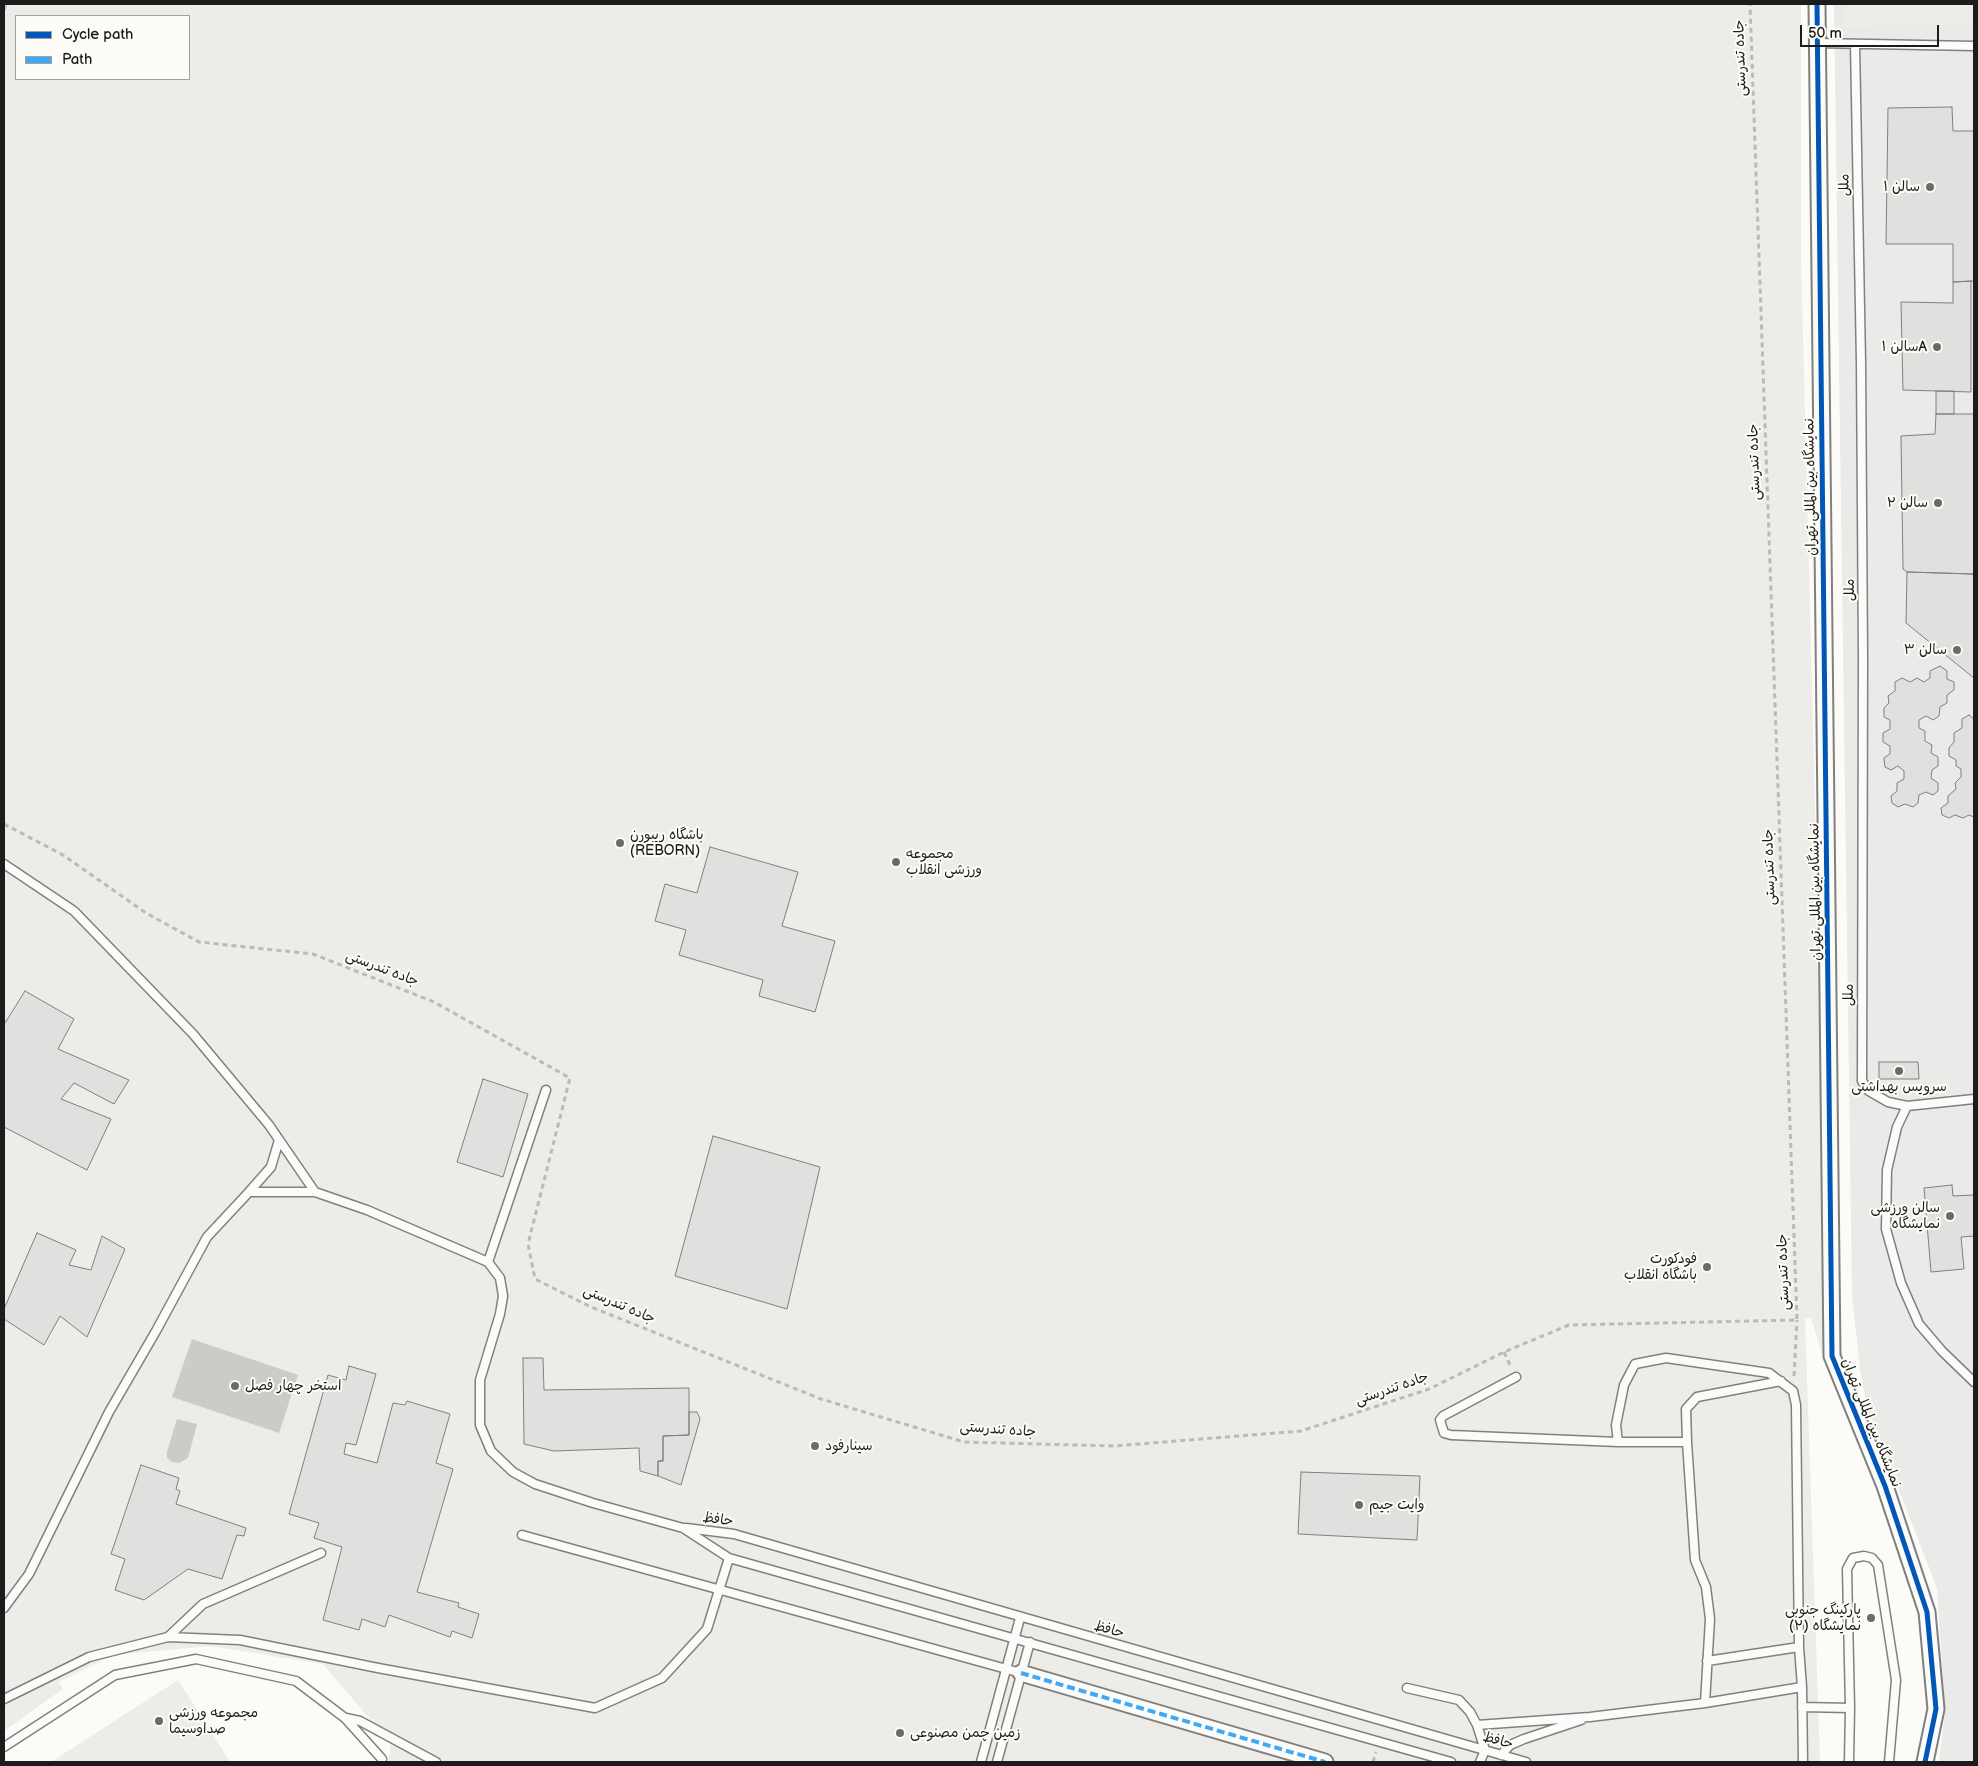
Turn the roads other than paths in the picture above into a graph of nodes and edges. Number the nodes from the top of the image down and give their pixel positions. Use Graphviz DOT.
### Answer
graph roads {
  1 [pos="1817,4"];
  2 [pos="1817,43"];
  3 [pos="1855,44"];
  4 [pos="1974,46"];
  5 [pos="4,864"];
  6 [pos="546,1090"];
  7 [pos="1974,1099"];
  8 [pos="1907,1106"];
  9 [pos="279,1140"];
  10 [pos="248,1192"];
  11 [pos="316,1192"];
  12 [pos="488,1262"];
  13 [pos="1516,1378"];
  14 [pos="1781,1381"];
  15 [pos="1974,1382"];
  16 [pos="1618,1442"];
  17 [pos="1687,1442"];
  18 [pos="683,1528"];
  19 [pos="522,1535"];
  20 [pos="321,1553"];
  21 [pos="730,1558"];
  22 [pos="718,1590"];
  23 [pos="4,1608"];
  24 [pos="1020,1618"];
  25 [pos="168,1637"];
  26 [pos="1015,1638"];
  27 [pos="1030,1642"];
  28 [pos="1799,1647"];
  29 [pos="1707,1661"];
  30 [pos="1014,1671"];
  31 [pos="1802,1687"];
  32 [pos="1406,1688"];
  33 [pos="4,1699"];
  34 [pos="1705,1703"];
  35 [pos="1802,1707"];
  36 [pos="1850,1708"];
  37 [pos="1590,1717"];
  38 [pos="345,1718"];
  39 [pos="1477,1725"];
  40 [pos="4,1747"];
  41 [pos="1485,1750"];
  42 [pos="1501,1754"];
  43 [pos="381,1761"];
  44 [pos="436,1762"];
  45 [pos="981,1762"];
  46 [pos="997,1762"];
  47 [pos="1325,1762"];
  48 [pos="1451,1762"];
  49 [pos="1480,1762"];
  50 [pos="1526,1762"];
  51 [pos="1803,1762"];
  52 [pos="1849,1762"];
  53 [pos="1888,1762"];
  54 [pos="1925,1762"];
  1 -- 2 [label="street, نمایشگاه بین المللی تهران"];
  2 -- 3 [label="lane"];
  2 -- 54 [label="street, نمایشگاه بین المللی تهران"];
  3 -- 4 [label="lane"];
  3 -- 8 [label="lane, ملل"];
  5 -- 9 [label="lane"];
  6 -- 12 [label="lane"];
  7 -- 8 [label="lane, ملل"];
  8 -- 15 [label="lane"];
  9 -- 10 [label="lane"];
  9 -- 11 [label="lane"];
  10 -- 11 [label="lane"];
  10 -- 23 [label="lane"];
  11 -- 12 [label="lane"];
  12 -- 18 [label="lane"];
  13 -- 16 [label="lane"];
  14 -- 16 [label="lane"];
  14 -- 17 [label="lane"];
  14 -- 28 [label="lane"];
  16 -- 17 [label="lane"];
  17 -- 29 [label="lane"];
  18 -- 21 [label="lane"];
  18 -- 24 [label="lane, حافظ"];
  19 -- 22 [label="lane"];
  20 -- 25 [label="lane"];
  21 -- 22 [label="lane"];
  21 -- 26 [label="lane"];
  22 -- 25 [label="lane"];
  22 -- 30 [label="lane"];
  24 -- 26 [label="lane"];
  24 -- 41 [label="lane, حافظ"];
  25 -- 33 [label="lane"];
  26 -- 27 [label="lane"];
  26 -- 30 [label="lane"];
  27 -- 30 [label="lane"];
  27 -- 48 [label="lane"];
  28 -- 29 [label="lane"];
  28 -- 31 [label="lane"];
  29 -- 34 [label="lane"];
  30 -- 45 [label="lane"];
  30 -- 46 [label="lane"];
  30 -- 47 [label="street"];
  31 -- 34 [label="lane"];
  31 -- 35 [label="lane"];
  32 -- 39 [label="lane"];
  34 -- 37 [label="lane"];
  35 -- 36 [label="lane"];
  35 -- 51 [label="lane"];
  36 -- 52 [label="lane"];
  36 -- 53 [label="lane"];
  37 -- 39 [label="lane"];
  37 -- 42 [label="lane"];
  38 -- 40 [label="lane"];
  38 -- 43 [label="lane"];
  38 -- 44 [label="lane"];
  39 -- 41 [label="lane"];
  41 -- 42 [label="lane, حافظ"];
  41 -- 49 [label="lane"];
  42 -- 50 [label="lane, حافظ"];
}
